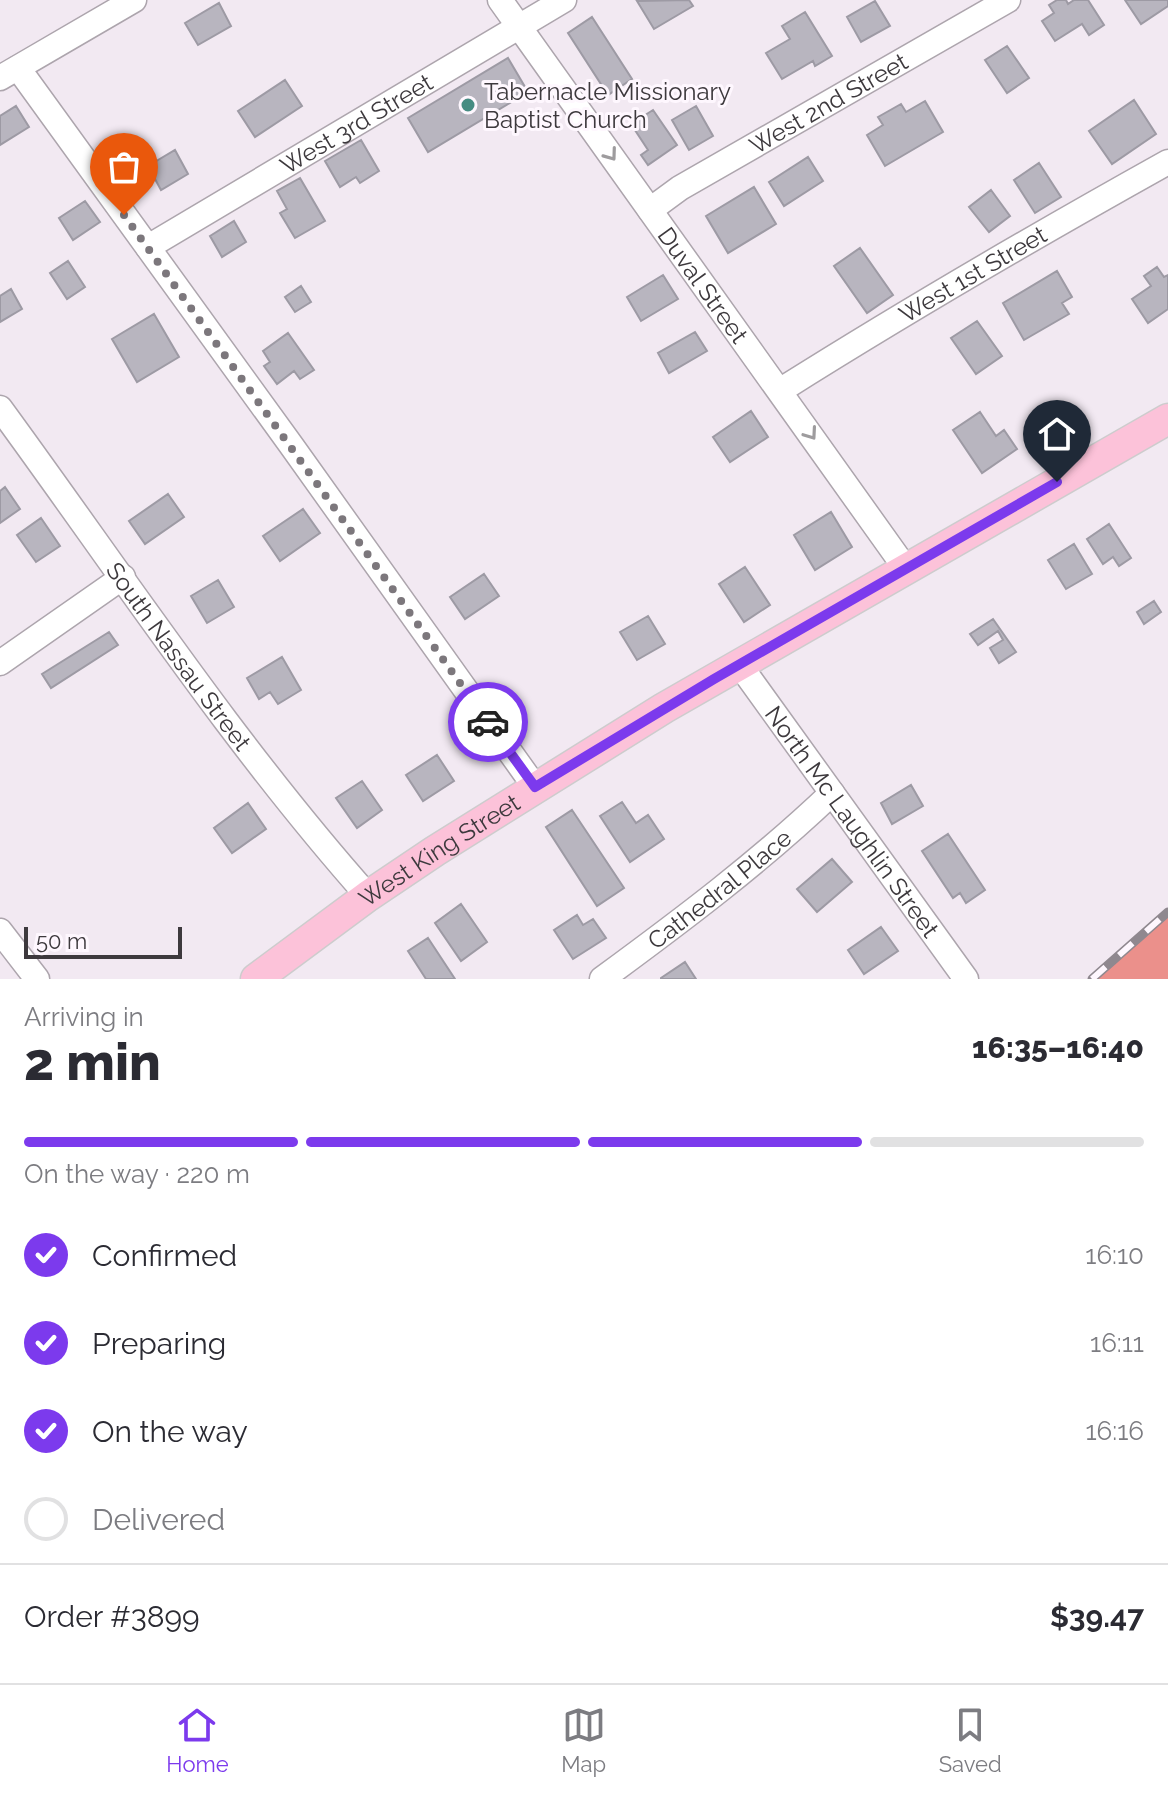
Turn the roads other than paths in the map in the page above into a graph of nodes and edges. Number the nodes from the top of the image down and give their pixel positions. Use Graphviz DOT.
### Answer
graph roads {
  1 [pos="134,0"];
  2 [pos="500,0"];
  3 [pos="564,0"];
  4 [pos="1008,0"];
  5 [pos="519,26"];
  6 [pos="9,73"];
  7 [pos="1168,162"];
  8 [pos="650,210"];
  9 [pos="148,247"];
  10 [pos="781,390"];
  11 [pos="0,408"];
  12 [pos="1168,419"];
  13 [pos="906,569"];
  14 [pos="123,577"];
  15 [pos="0,663"];
  16 [pos="739,664"];
  17 [pos="535,787"];
  18 [pos="832,793"];
  19 [pos="368,896"];
  20 [pos="0,931"];
  21 [pos="963,978"];
  22 [pos="37,979"];
  23 [pos="256,979"];
  24 [pos="602,979"];
  1 -- 6 [label="street"];
  2 -- 5 [label="street, Duval Street"];
  3 -- 5 [label="street, West 3rd Street"];
  4 -- 8 [label="street, West 2nd Street"];
  5 -- 8 [label="street, Duval Street, one-way"];
  5 -- 9 [label="street, West 3rd Street"];
  6 -- 9 [label="street"];
  7 -- 10 [label="street, West 1st Street"];
  8 -- 10 [label="street, Duval Street"];
  9 -- 17 [label="street"];
  10 -- 13 [label="street, Duval Street, one-way"];
  11 -- 14 [label="street, South Nassau Street"];
  12 -- 13 [label="main road, West King Street"];
  13 -- 16 [label="main road, West King Street"];
  14 -- 15 [label="street"];
  14 -- 19 [label="street, South Nassau Street"];
  16 -- 17 [label="main road, West King Street"];
  16 -- 18 [label="street, North Mc Laughlin Street"];
  17 -- 19 [label="main road, West King Street"];
  18 -- 21 [label="street, North Mc Laughlin Street"];
  18 -- 24 [label="street, Cathedral Place"];
  19 -- 23 [label="main road, West King Street"];
  20 -- 22 [label="street"];
}
